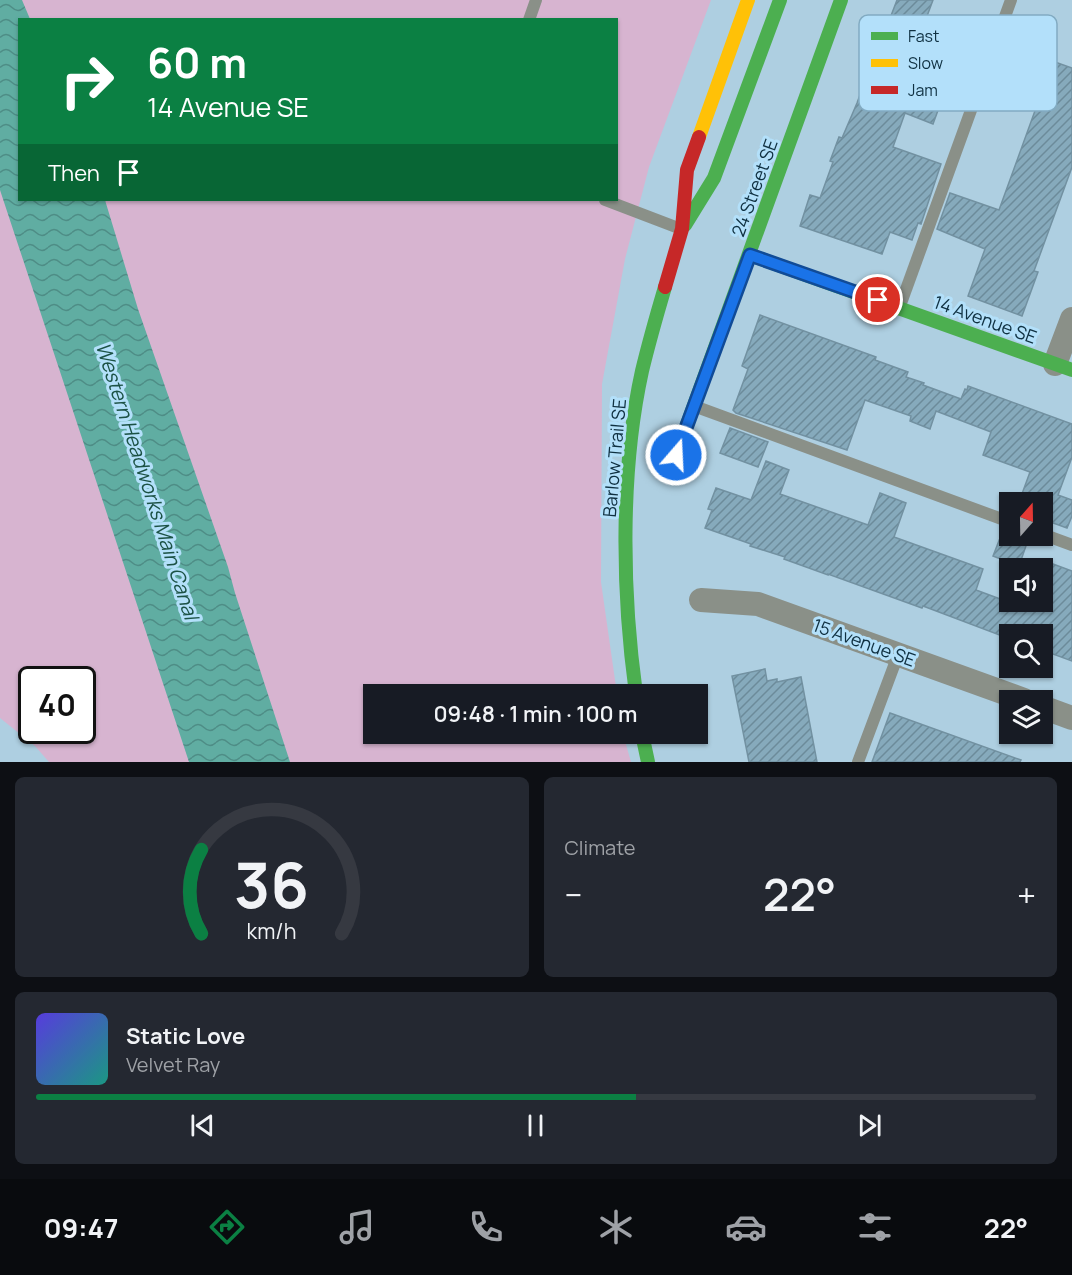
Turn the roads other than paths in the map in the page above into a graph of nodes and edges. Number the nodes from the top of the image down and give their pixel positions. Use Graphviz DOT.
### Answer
graph roads {
  1 [pos="536,0"];
  2 [pos="748,0"];
  3 [pos="780,0"];
  4 [pos="841,0"];
  5 [pos="1011,0"];
  6 [pos="1006,15"];
  7 [pos="530,18"];
  8 [pos="971,111"];
  9 [pos="608,201"];
  10 [pos="682,229"];
  11 [pos="750,255"];
  12 [pos="899,308"];
  13 [pos="1072,319"];
  14 [pos="1064,367"];
  15 [pos="693,406"];
  16 [pos="676,455"];
  17 [pos="999,518"];
  18 [pos="1053,538"];
  19 [pos="1072,545"];
  20 [pos="701,600"];
  21 [pos="898,655"];
  22 [pos="635,684"];
  23 [pos="999,691"];
  24 [pos="1053,711"];
  25 [pos="1072,718"];
  26 [pos="644,744"];
  27 [pos="648,762"];
  28 [pos="858,762"];
  1 -- 7 [label="lane"];
  2 -- 10 [label="street, Barlow Trail SE"];
  3 -- 10 [label="street, Barlow Trail SE"];
  4 -- 11 [label="street, 24 Street SE"];
  5 -- 6 [label="lane"];
  8 -- 12 [label="lane"];
  9 -- 10 [label="lane"];
  10 -- 22 [label="street, Barlow Trail SE"];
  11 -- 12 [label="street, 14 Avenue SE"];
  11 -- 15 [label="street, 24 Street SE"];
  12 -- 14 [label="street, 14 Avenue SE"];
  13 -- 14 [label="street"];
  15 -- 16 [label="street, 24 Street SE"];
  15 -- 17 [label="lane"];
  18 -- 19 [label="lane"];
  20 -- 21 [label="street, 15 Avenue SE"];
  21 -- 23 [label="street, 15 Avenue SE"];
  21 -- 28 [label="lane"];
  24 -- 25 [label="street"];
  26 -- 27 [label="street"];
}
